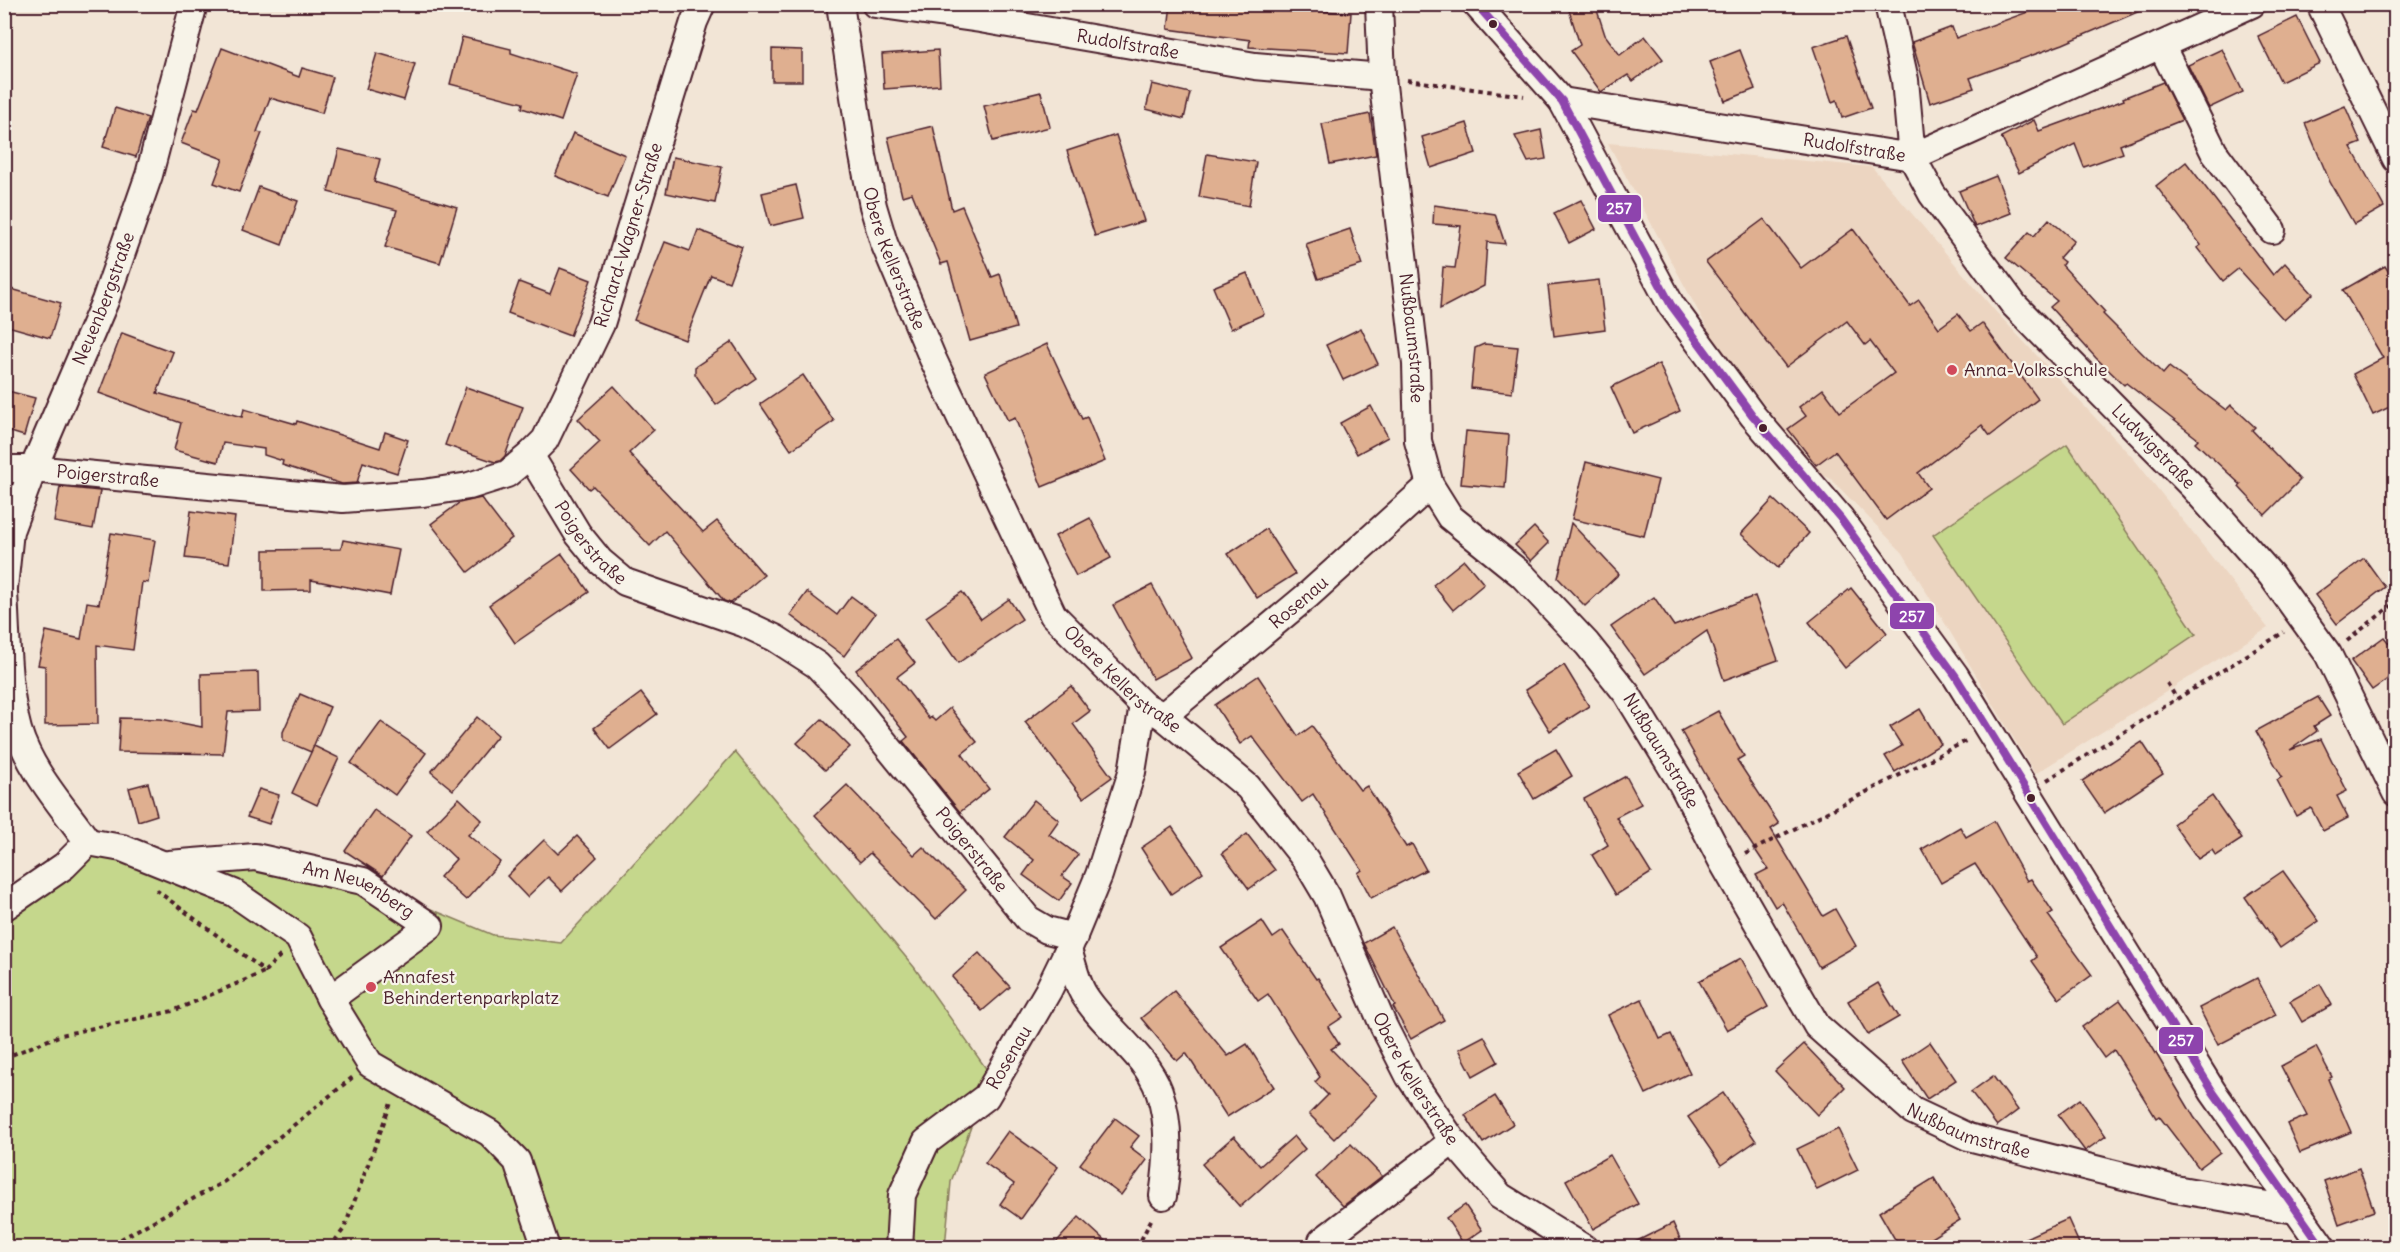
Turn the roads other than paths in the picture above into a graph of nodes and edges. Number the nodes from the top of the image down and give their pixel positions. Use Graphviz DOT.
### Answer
graph roads {
  1 [pos="194,4"];
  2 [pos="702,4"];
  3 [pos="840,4"];
  4 [pos="875,4"];
  5 [pos="1379,4"];
  6 [pos="1476,4"];
  7 [pos="1888,4"];
  8 [pos="2252,4"];
  9 [pos="2320,4"];
  10 [pos="2161,45"];
  11 [pos="1382,77"];
  12 [pos="1562,101"];
  13 [pos="1912,157"];
  14 [pos="2396,159"];
  15 [pos="2271,230"];
  16 [pos="530,455"];
  17 [pos="4,469"];
  18 [pos="33,469"];
  19 [pos="1430,485"];
  20 [pos="4,588"];
  21 [pos="4,593"];
  22 [pos="7,682"];
  23 [pos="1153,711"];
  24 [pos="2396,793"];
  25 [pos="88,842"];
  26 [pos="156,876"];
  27 [pos="4,907"];
  28 [pos="1071,943"];
  29 [pos="330,999"];
  30 [pos="1453,1140"];
  31 [pos="1163,1196"];
  32 [pos="2295,1210"];
  33 [pos="546,1248"];
  34 [pos="899,1248"];
  35 [pos="1322,1248"];
  36 [pos="1584,1248"];
  37 [pos="2323,1248"];
  1 -- 18 [label="street, Neuenbergstraße"];
  2 -- 16 [label="street, Richard-Wagner-Straße"];
  3 -- 23 [label="street, Obere Kellerstraße"];
  4 -- 11 [label="street, Rudolfstraße"];
  5 -- 11 [label="street, Nußbaumstraße"];
  6 -- 12 [label="street"];
  7 -- 13 [label="street, Ludwigstraße"];
  8 -- 10 [label="street, Rudolfstraße"];
  9 -- 14 [label="street"];
  10 -- 13 [label="street, Rudolfstraße"];
  10 -- 15 [label="street"];
  11 -- 19 [label="street, Nußbaumstraße"];
  12 -- 13 [label="street, Rudolfstraße"];
  12 -- 32 [label="street"];
  13 -- 24 [label="street, Ludwigstraße"];
  16 -- 18 [label="street, Poigerstraße"];
  16 -- 28 [label="street, Poigerstraße"];
  17 -- 18 [label="street, Poigerstraße"];
  18 -- 20 [label="street, Neuenbergstraße"];
  19 -- 23 [label="street, Rosenau"];
  19 -- 32 [label="street, Nußbaumstraße"];
  21 -- 22 [label="street"];
  22 -- 25 [label="street"];
  23 -- 28 [label="street, Rosenau"];
  23 -- 30 [label="street, Obere Kellerstraße"];
  25 -- 26 [label="street, Am Neuenberg"];
  25 -- 27 [label="street"];
  26 -- 29 [label="street, Am Neuenberg"];
  26 -- 29 [label="street, Am Neuenberg"];
  28 -- 31 [label="street"];
  28 -- 34 [label="street, Rosenau"];
  29 -- 33 [label="street, Am Neuenberg"];
  30 -- 35 [label="street"];
  30 -- 36 [label="street, Obere Kellerstraße"];
  32 -- 37 [label="street"];
}
